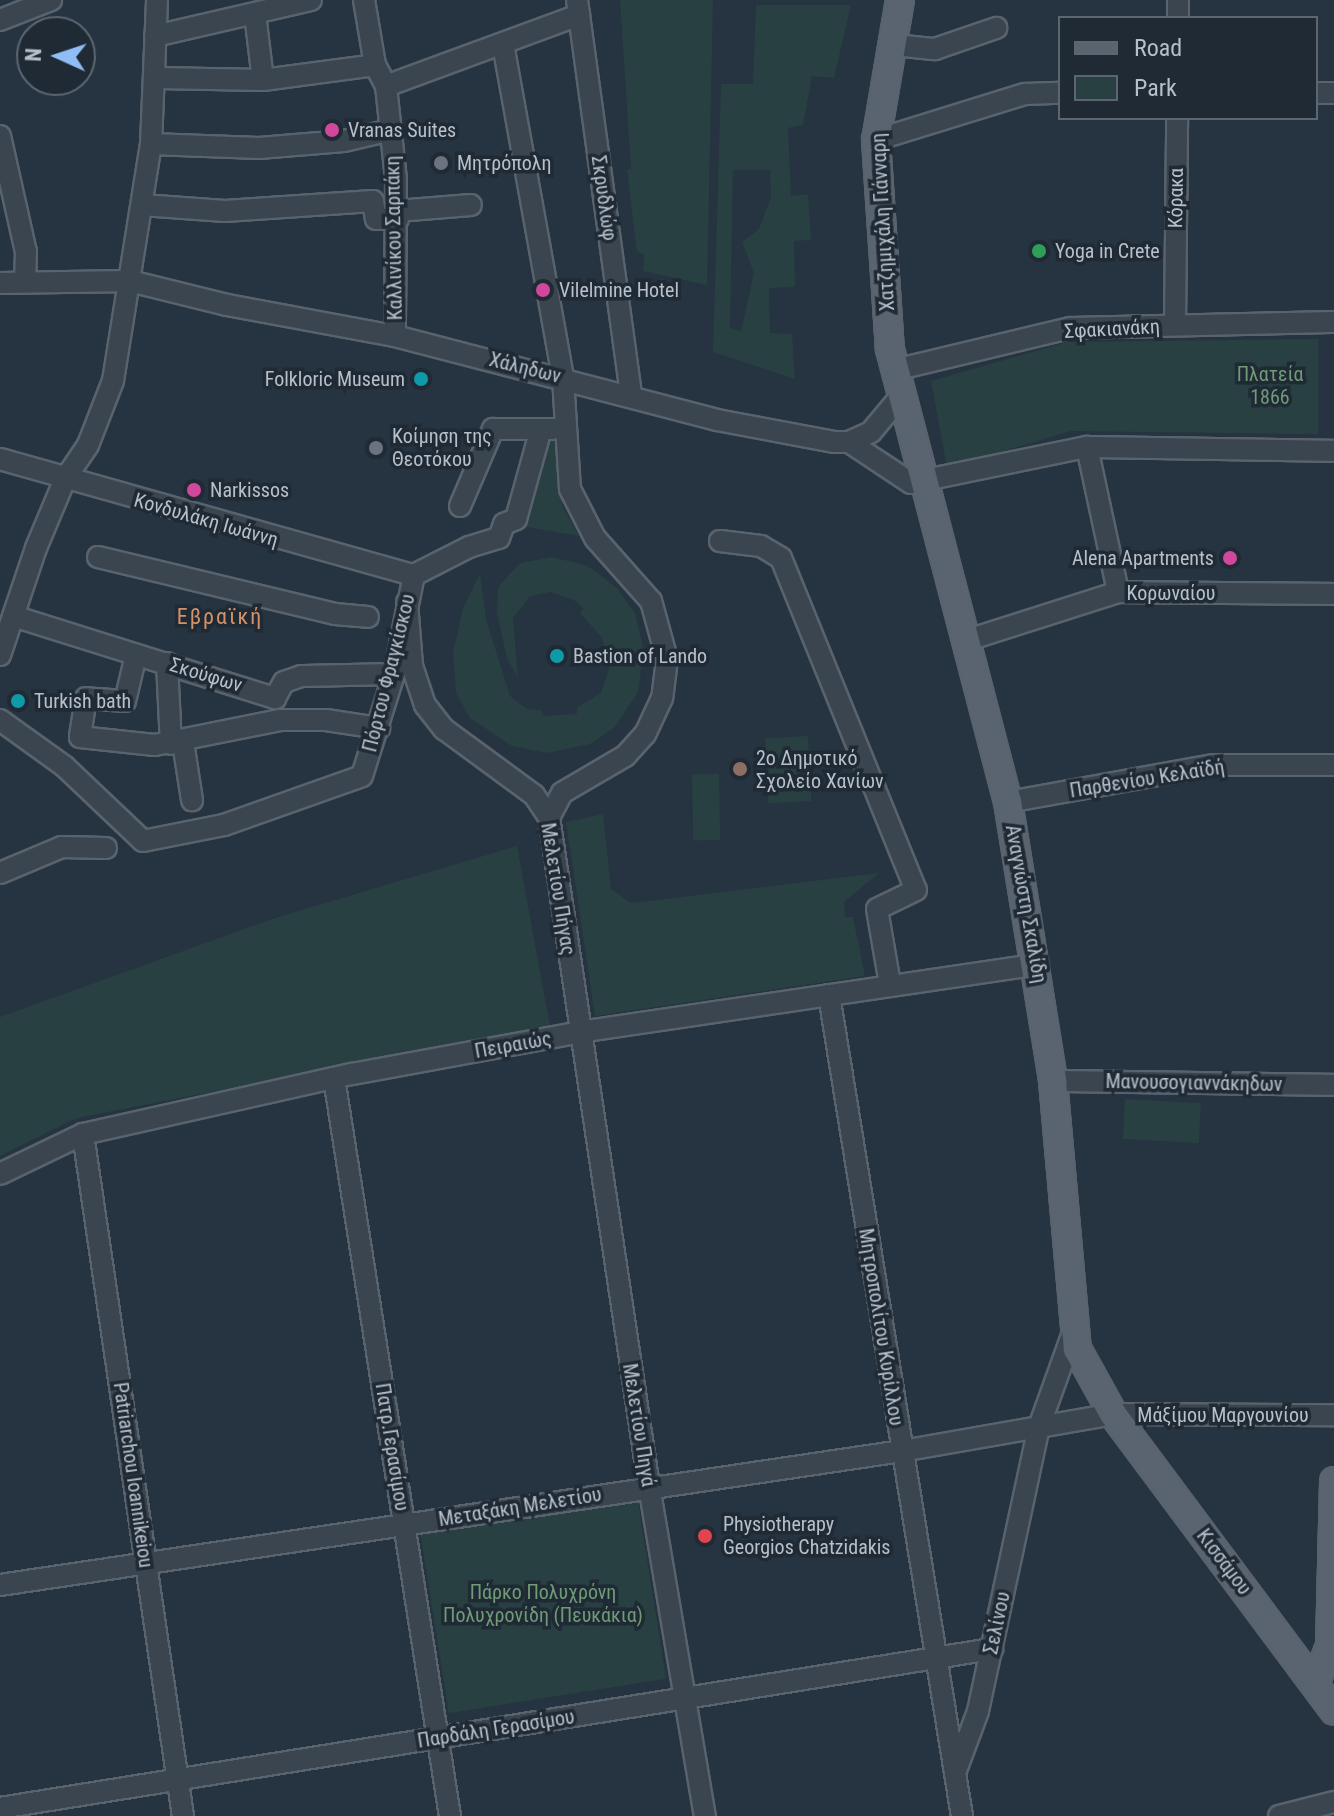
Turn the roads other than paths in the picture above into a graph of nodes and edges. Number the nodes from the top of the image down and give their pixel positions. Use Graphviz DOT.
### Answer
graph roads {
  1 [pos="51,0"];
  2 [pos="157,0"];
  3 [pos="311,0"];
  4 [pos="364,0"];
  5 [pos="900,0"];
  6 [pos="578,8"];
  7 [pos="255,14"];
  8 [pos="0,20"];
  9 [pos="996,28"];
  10 [pos="155,36"];
  11 [pos="503,44"];
  12 [pos="904,46"];
  13 [pos="375,65"];
  14 [pos="157,78"];
  15 [pos="263,80"];
  16 [pos="386,86"];
  17 [pos="1058,93"];
  18 [pos="1177,120"];
  19 [pos="391,130"];
  20 [pos="0,136"];
  21 [pos="876,140"];
  22 [pos="151,144"];
  23 [pos="142,205"];
  24 [pos="471,205"];
  25 [pos="398,215"];
  26 [pos="25,280"];
  27 [pos="130,281"];
  28 [pos="0,283"];
  29 [pos="1334,322"];
  30 [pos="1175,325"];
  31 [pos="395,336"];
  32 [pos="895,370"];
  33 [pos="563,378"];
  34 [pos="631,395"];
  35 [pos="901,396"];
  36 [pos="541,429"];
  37 [pos="565,429"];
  38 [pos="849,442"];
  39 [pos="1087,447"];
  40 [pos="1334,451"];
  41 [pos="0,459"];
  42 [pos="65,479"];
  43 [pos="926,482"];
  44 [pos="460,506"];
  45 [pos="720,541"];
  46 [pos="98,557"];
  47 [pos="414,575"];
  48 [pos="1118,592"];
  49 [pos="1334,594"];
  50 [pos="407,602"];
  51 [pos="13,616"];
  52 [pos="368,617"];
  53 [pos="968,640"];
  54 [pos="0,655"];
  55 [pos="136,655"];
  56 [pos="167,663"];
  57 [pos="394,674"];
  58 [pos="275,698"];
  59 [pos="0,720"];
  60 [pos="379,728"];
  61 [pos="283,730"];
  62 [pos="177,743"];
  63 [pos="1334,765"];
  64 [pos="192,800"];
  65 [pos="1008,802"];
  66 [pos="549,817"];
  67 [pos="106,848"];
  68 [pos="0,873"];
  69 [pos="1038,964"];
  70 [pos="890,984"];
  71 [pos="829,995"];
  72 [pos="580,1032"];
  73 [pos="334,1078"];
  74 [pos="1053,1081"];
  75 [pos="1334,1085"];
  76 [pos="83,1134"];
  77 [pos="0,1174"];
  78 [pos="1074,1329"];
  79 [pos="1113,1414"];
  80 [pos="1334,1415"];
  81 [pos="1039,1427"];
  82 [pos="902,1451"];
  83 [pos="1334,1481"];
  84 [pos="649,1486"];
  85 [pos="404,1525"];
  86 [pos="146,1566"];
  87 [pos="0,1585"];
  88 [pos="1332,1647"];
  89 [pos="992,1649"];
  90 [pos="934,1660"];
  91 [pos="1315,1684"];
  92 [pos="683,1699"];
  93 [pos="1334,1711"];
  94 [pos="438,1738"];
  95 [pos="955,1773"];
  96 [pos="178,1779"];
  97 [pos="1334,1802"];
  98 [pos="62,1807"];
  99 [pos="0,1808"];
  100 [pos="183,1816"];
  101 [pos="450,1816"];
  102 [pos="705,1816"];
  103 [pos="962,1816"];
  104 [pos="1279,1816"];
  1 -- 8 [label="street"];
  2 -- 10 [label="street"];
  3 -- 7 [label="street"];
  4 -- 13 [label="street, Καλλινίκου Σαρπάκη"];
  5 -- 21 [label="main road, Χατζημιχάλη Γιάνναρη"];
  6 -- 11 [label="street"];
  6 -- 34 [label="street, Σκρυδλώφ"];
  7 -- 10 [label="street"];
  7 -- 15 [label="street"];
  9 -- 12 [label="street"];
  10 -- 14 [label="street"];
  11 -- 16 [label="street"];
  11 -- 33 [label="street"];
  13 -- 15 [label="street"];
  13 -- 16 [label="street, Καλλινίκου Σαρπάκη"];
  14 -- 15 [label="street"];
  14 -- 22 [label="street"];
  16 -- 19 [label="street, Καλλινίκου Σαρπάκη"];
  17 -- 21 [label="street"];
  18 -- 30 [label="street, Κόρακα"];
  19 -- 22 [label="street"];
  19 -- 25 [label="street, Καλλινίκου Σαρπάκη"];
  20 -- 26 [label="street"];
  21 -- 32 [label="main road, Χατζημιχάλη Γιάνναρη"];
  22 -- 23 [label="street"];
  23 -- 25 [label="street"];
  23 -- 27 [label="street"];
  24 -- 25 [label="street"];
  25 -- 31 [label="street, Καλλινίκου Σαρπάκη"];
  26 -- 27 [label="street, Χάληδων"];
  26 -- 28 [label="street, Χάληδων"];
  27 -- 31 [label="street, Χάληδων"];
  27 -- 42 [label="street"];
  29 -- 30 [label="street, Σφακιανάκη"];
  30 -- 32 [label="street, Σφακιανάκη"];
  31 -- 33 [label="street, Χάληδων"];
  32 -- 35 [label="main road, Χατζημιχάλη Γιάνναρη"];
  33 -- 34 [label="street, Χάληδων"];
  33 -- 37 [label="street"];
  34 -- 38 [label="street, Χάληδων"];
  35 -- 38 [label="street"];
  35 -- 43 [label="main road, Αναγνώστη Σκαλίδη"];
  36 -- 37 [label="street"];
  36 -- 44 [label="street"];
  36 -- 47 [label="street, Πόρτου Φραγκίσκου"];
  37 -- 66 [label="street"];
  38 -- 43 [label="street"];
  39 -- 40 [label="street"];
  39 -- 43 [label="street"];
  39 -- 48 [label="street"];
  41 -- 42 [label="street, Κονδυλάκη Ιωάννη"];
  42 -- 47 [label="street, Κονδυλάκη Ιωάννη"];
  42 -- 51 [label="street"];
  43 -- 53 [label="main road, Αναγνώστη Σκαλίδη"];
  45 -- 70 [label="street"];
  46 -- 52 [label="street"];
  47 -- 50 [label="street, Πόρτου Φραγκίσκου"];
  48 -- 49 [label="street, Κορωναίου"];
  48 -- 53 [label="street, Κορωναίου"];
  50 -- 57 [label="street, Πόρτου Φραγκίσκου"];
  50 -- 66 [label="street, Μελετίου Πήγας"];
  51 -- 54 [label="street"];
  51 -- 55 [label="street, Σκούφων"];
  53 -- 65 [label="main road, Αναγνώστη Σκαλίδη"];
  55 -- 56 [label="street, Σκούφων"];
  55 -- 62 [label="street"];
  56 -- 58 [label="street, Σκούφων"];
  56 -- 62 [label="street"];
  57 -- 58 [label="street"];
  57 -- 60 [label="street, Πόρτου Φραγκίσκου"];
  58 -- 61 [label="street"];
  59 -- 60 [label="street, Πόρτου Φραγκίσκου"];
  60 -- 61 [label="street"];
  61 -- 62 [label="street"];
  62 -- 64 [label="street"];
  63 -- 65 [label="street, Παρθενίου Κελαϊδή"];
  65 -- 69 [label="main road, Αναγνώστη Σκαλίδη"];
  66 -- 72 [label="street, Μελετίου Πήγας"];
  67 -- 68 [label="street"];
  69 -- 70 [label="street, Πειραιώς"];
  69 -- 74 [label="main road, Αναγνώστη Σκαλίδη"];
  70 -- 71 [label="street, Πειραιώς"];
  71 -- 72 [label="street, Πειραιώς"];
  71 -- 82 [label="street, Μητροπολίτου Κυρίλλου"];
  72 -- 73 [label="street, Πειραιώς"];
  72 -- 84 [label="street, Μελετίου Πηγά"];
  73 -- 76 [label="street, Πειραιώς"];
  73 -- 85 [label="street, Πατρ.Γερασίμου"];
  74 -- 75 [label="street, Μανουσογιαννάκηδων"];
  74 -- 78 [label="main road, Αναγνώστη Σκαλίδη"];
  76 -- 77 [label="street, Πειραιώς"];
  76 -- 86 [label="street, Patriarchou Ioannikeiou"];
  78 -- 79 [label="main road, Αναγνώστη Σκαλίδη"];
  78 -- 81 [label="street, Σελίνου"];
  79 -- 80 [label="street, Μάξίμου Mαργουνίου"];
  79 -- 81 [label="street, Μάξίμου Mαργουνίου"];
  79 -- 91 [label="main road, Κισσάμου"];
  81 -- 82 [label="street, Μεταξάκη Μελετίου"];
  81 -- 89 [label="street, Σελίνου"];
  82 -- 84 [label="street, Μεταξάκη Μελετίου"];
  82 -- 90 [label="street, Μητροπολίτου Κυρίλλου"];
  83 -- 88 [label="main road"];
  84 -- 85 [label="street, Μεταξάκη Μελετίου"];
  84 -- 92 [label="street, Μελετίου Πηγά"];
  85 -- 86 [label="street, Μεταξάκη Μελετίου"];
  85 -- 94 [label="street, Πατρ.Γερασίμου"];
  86 -- 87 [label="street, Μεταξάκη Μελετίου"];
  86 -- 96 [label="street, Patriarchou Ioannikeiou"];
  88 -- 91 [label="main road"];
  89 -- 90 [label="street, Παρδάλη Γερασίμου"];
  89 -- 95 [label="street, Σελίνου"];
  90 -- 92 [label="street, Παρδάλη Γερασίμου"];
  90 -- 95 [label="street, Μητροπολίτου Κυρίλλου"];
  91 -- 93 [label="main road, Κισσάμου"];
  92 -- 94 [label="street, Παρδάλη Γερασίμου"];
  92 -- 102 [label="street, Μελετίου Πηγά"];
  94 -- 96 [label="street, Παρδάλη Γερασίμου"];
  94 -- 101 [label="street, Πατρ.Γερασίμου"];
  95 -- 103 [label="street, Σελίνου"];
  96 -- 98 [label="street, Παρδάλη Γερασίμου"];
  96 -- 100 [label="street, Patriarchou Ioannikeiou"];
  97 -- 104 [label="street"];
  98 -- 99 [label="street, Παρδάλη Γερασίμου"];
}
